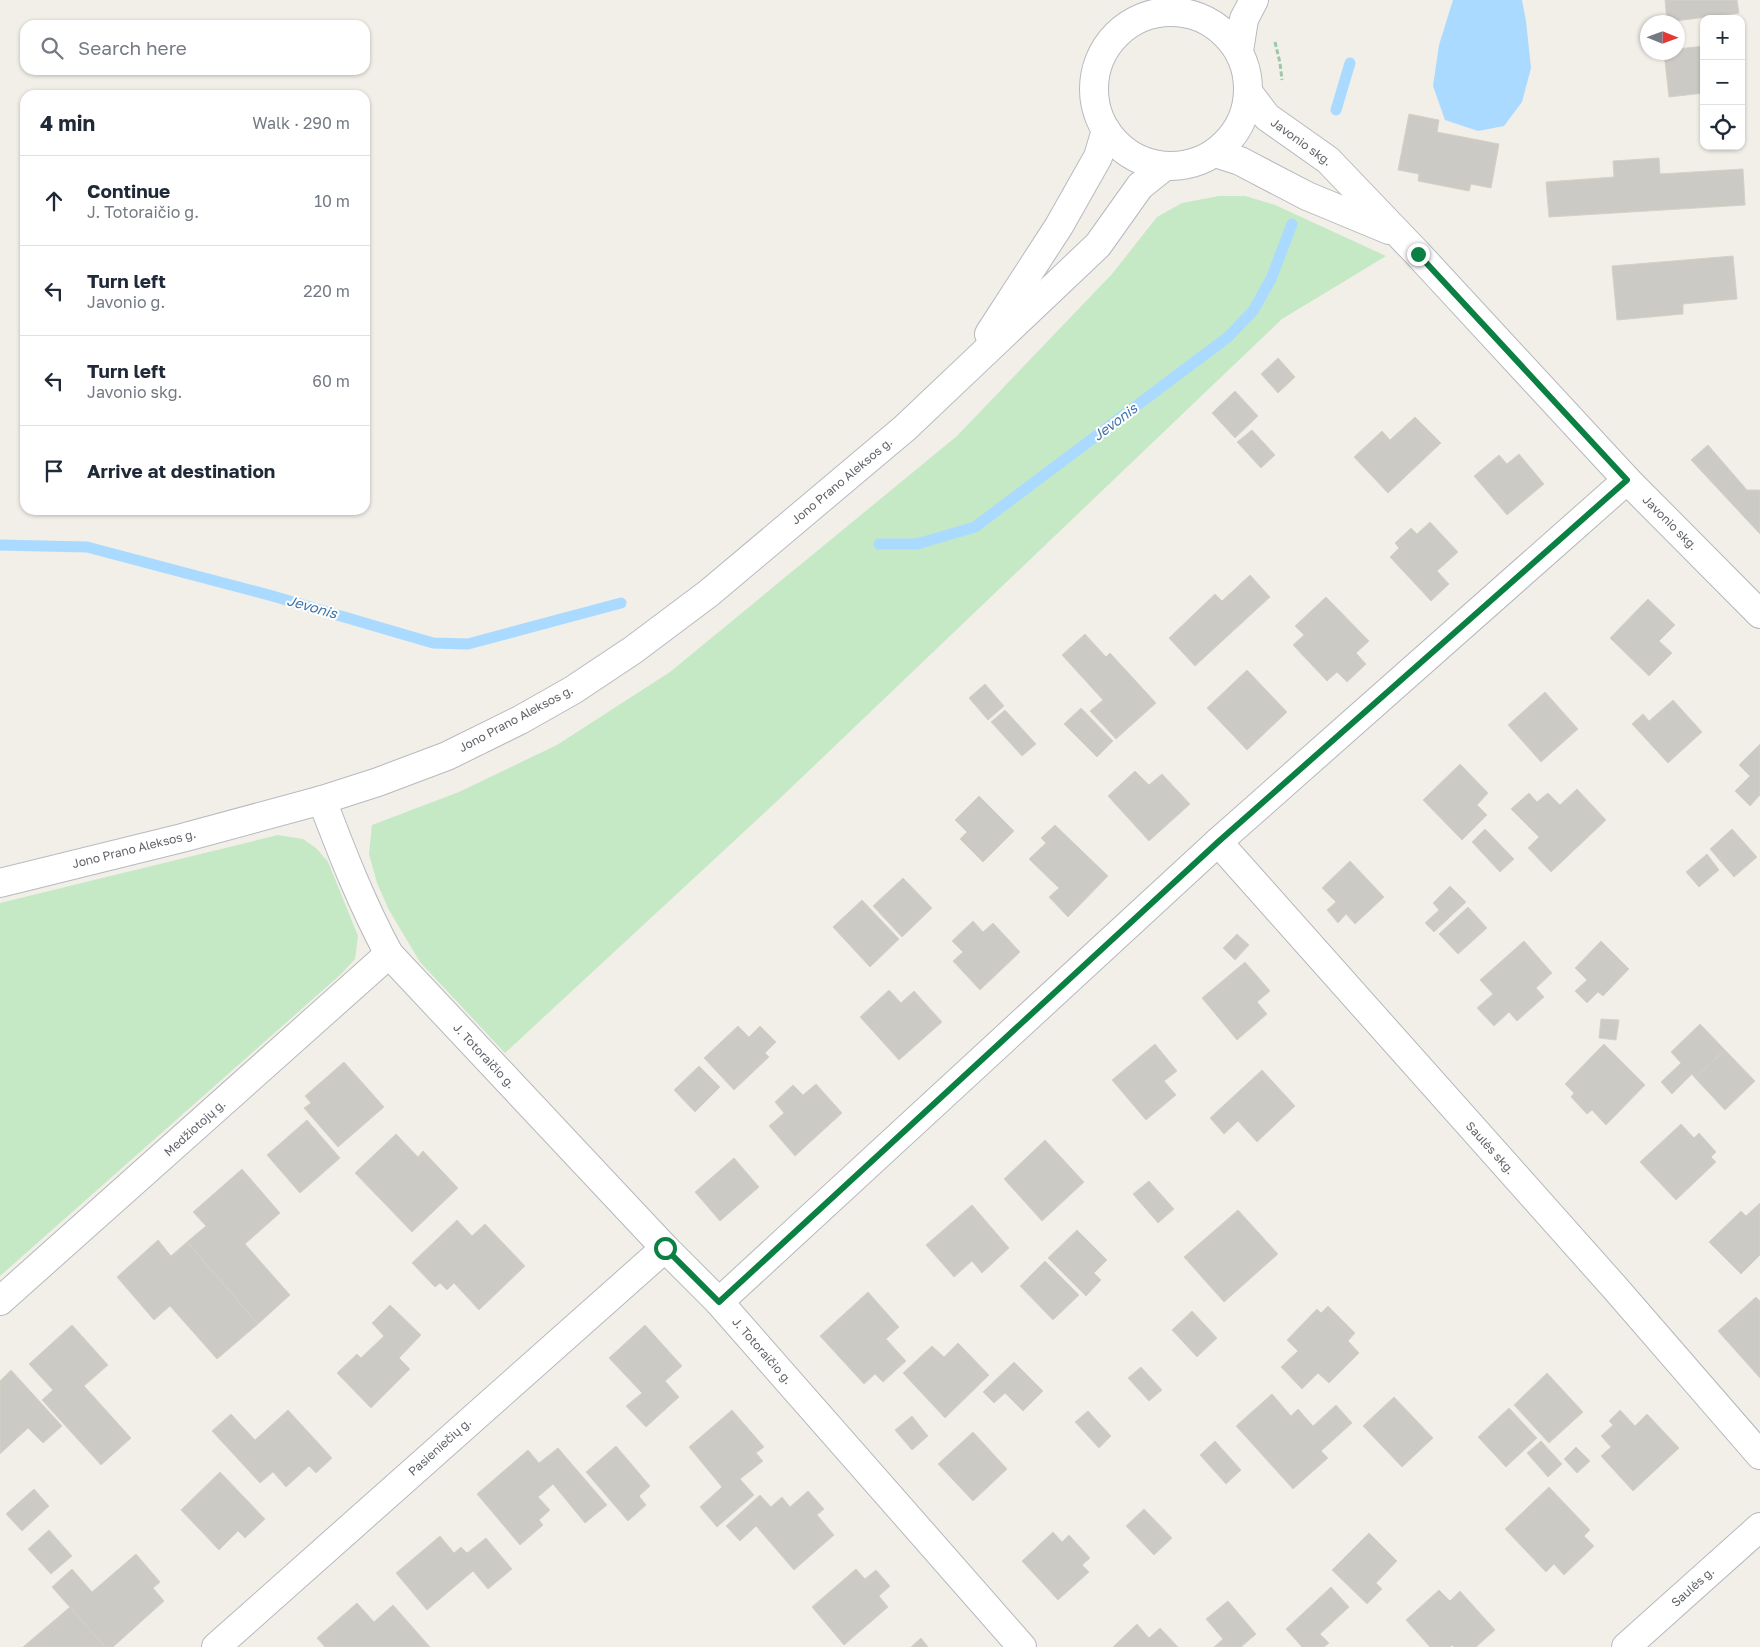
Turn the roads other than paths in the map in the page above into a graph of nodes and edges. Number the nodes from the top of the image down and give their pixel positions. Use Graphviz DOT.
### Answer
graph roads {
  1 [pos="1254,0"];
  2 [pos="1176,6"];
  3 [pos="1239,51"];
  4 [pos="1248,92"];
  5 [pos="1106,130"];
  6 [pos="1215,153"];
  7 [pos="1165,166"];
  8 [pos="1398,234"];
  9 [pos="967,369"];
  10 [pos="1627,480"];
  11 [pos="1760,614"];
  12 [pos="322,800"];
  13 [pos="1218,842"];
  14 [pos="0,883"];
  15 [pos="389,954"];
  16 [pos="665,1248"];
  17 [pos="0,1301"];
  18 [pos="719,1302"];
  19 [pos="1760,1455"];
  20 [pos="1760,1527"];
  21 [pos="216,1647"];
  22 [pos="1022,1647"];
  23 [pos="1626,1647"];
  1 -- 3 [label="street"];
  2 -- 3 [label="street"];
  2 -- 5 [label="street"];
  3 -- 4 [label="street"];
  4 -- 6 [label="street"];
  4 -- 8 [label="street, Javonio skg."];
  5 -- 7 [label="street"];
  5 -- 9 [label="street, Jono Prano Aleksos g."];
  6 -- 7 [label="street"];
  6 -- 8 [label="street, Javonio skg."];
  7 -- 9 [label="street, Jono Prano Aleksos g."];
  8 -- 10 [label="street, Javonio skg."];
  9 -- 12 [label="street, Jono Prano Aleksos g."];
  10 -- 11 [label="street, Javonio skg."];
  10 -- 13 [label="street"];
  12 -- 14 [label="street, Jono Prano Aleksos g."];
  12 -- 15 [label="street, J. Totoraičio g."];
  13 -- 18 [label="street"];
  13 -- 19 [label="street, Saulės skg."];
  15 -- 16 [label="street, J. Totoraičio g."];
  15 -- 17 [label="street, Medžiotojų g."];
  16 -- 18 [label="street, J. Totoraičio g."];
  16 -- 21 [label="street, Pasieniečių g."];
  18 -- 22 [label="street, J. Totoraičio g."];
  20 -- 23 [label="street, Saulės g."];
}
